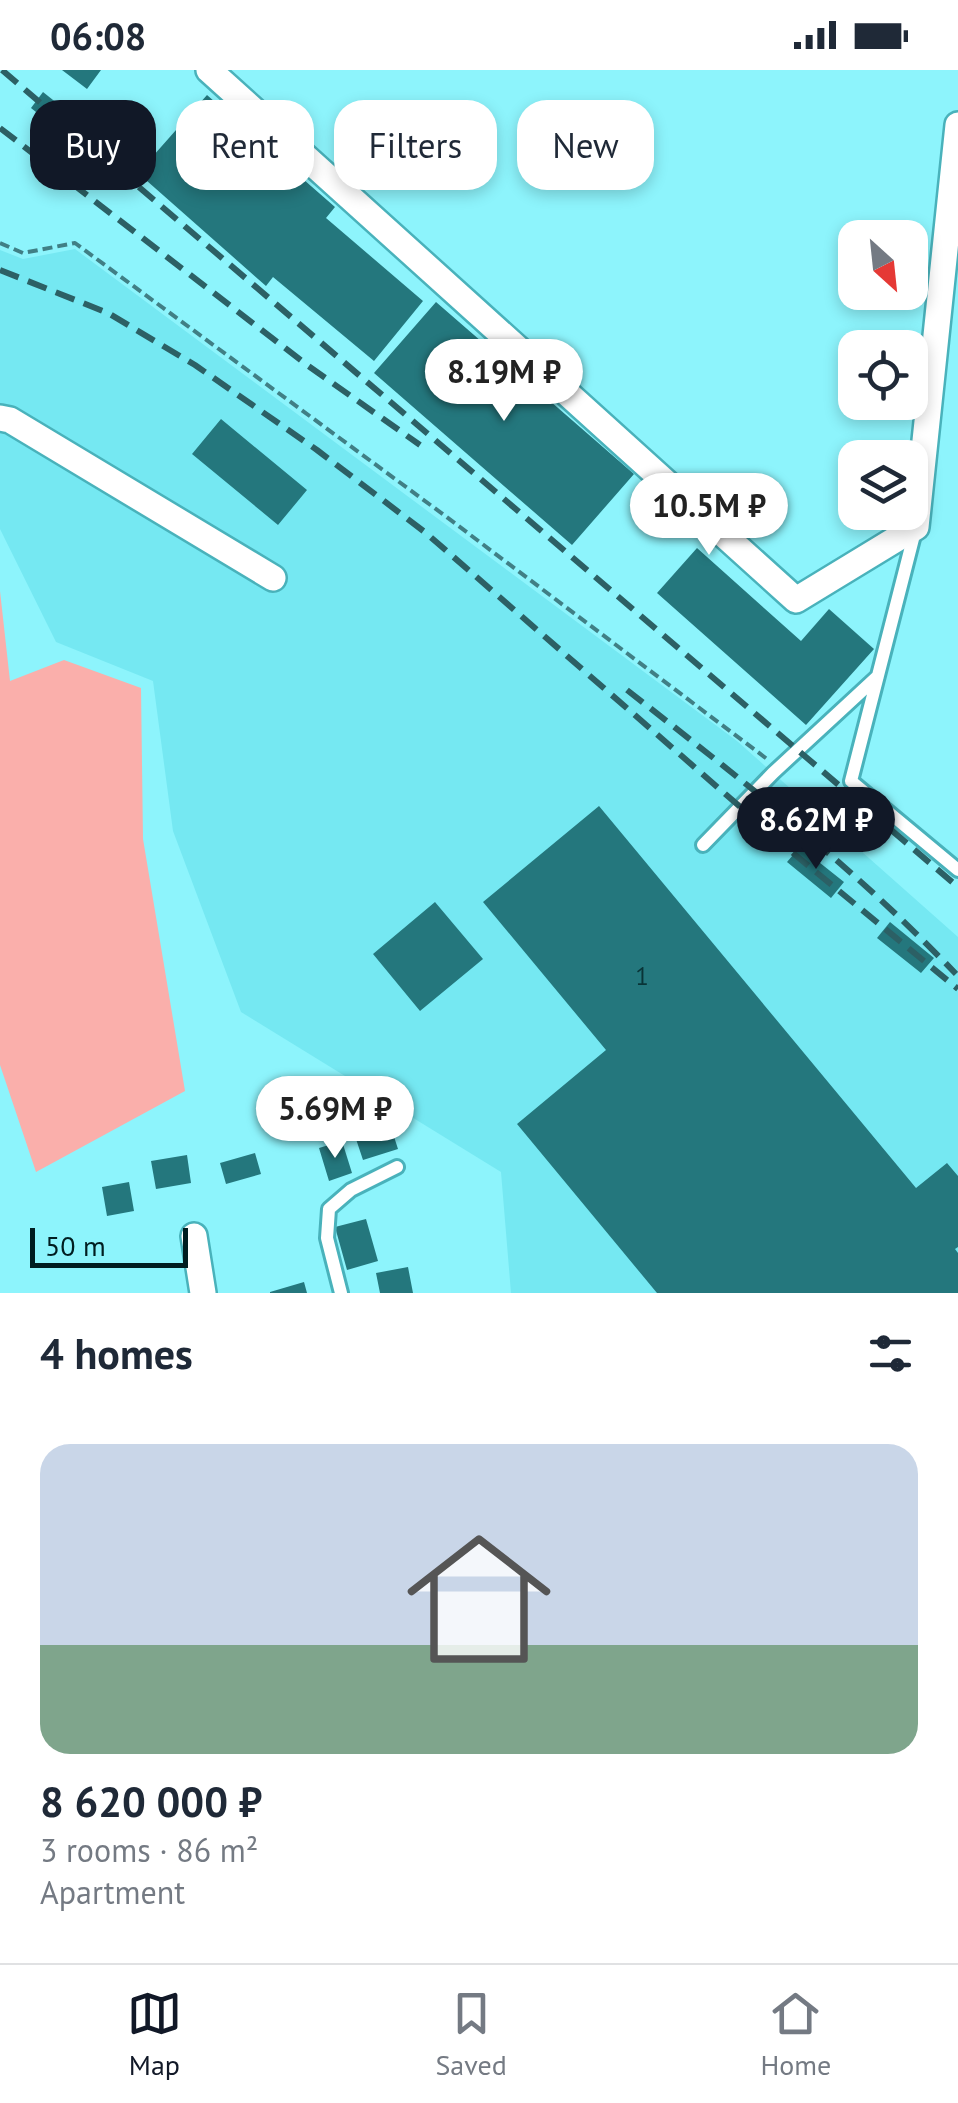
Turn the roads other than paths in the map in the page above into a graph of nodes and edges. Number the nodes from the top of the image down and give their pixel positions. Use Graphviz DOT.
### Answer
graph roads {
  1 [pos="209,70"];
  2 [pos="958,124"];
  3 [pos="0,418"];
  4 [pos="925,440"];
  5 [pos="910,530"];
  6 [pos="915,530"];
  7 [pos="273,578"];
  8 [pos="880,674"];
  9 [pos="704,845"];
  10 [pos="958,870"];
  11 [pos="397,1167"];
  12 [pos="194,1236"];
  13 [pos="203,1293"];
  14 [pos="341,1293"];
  1 -- 5 [label="street"];
  2 -- 4 [label="street"];
  3 -- 7 [label="street"];
  6 -- 8 [label="lane"];
  8 -- 9 [label="lane"];
  8 -- 10 [label="lane"];
  11 -- 14 [label="lane"];
  12 -- 13 [label="street"];
}
